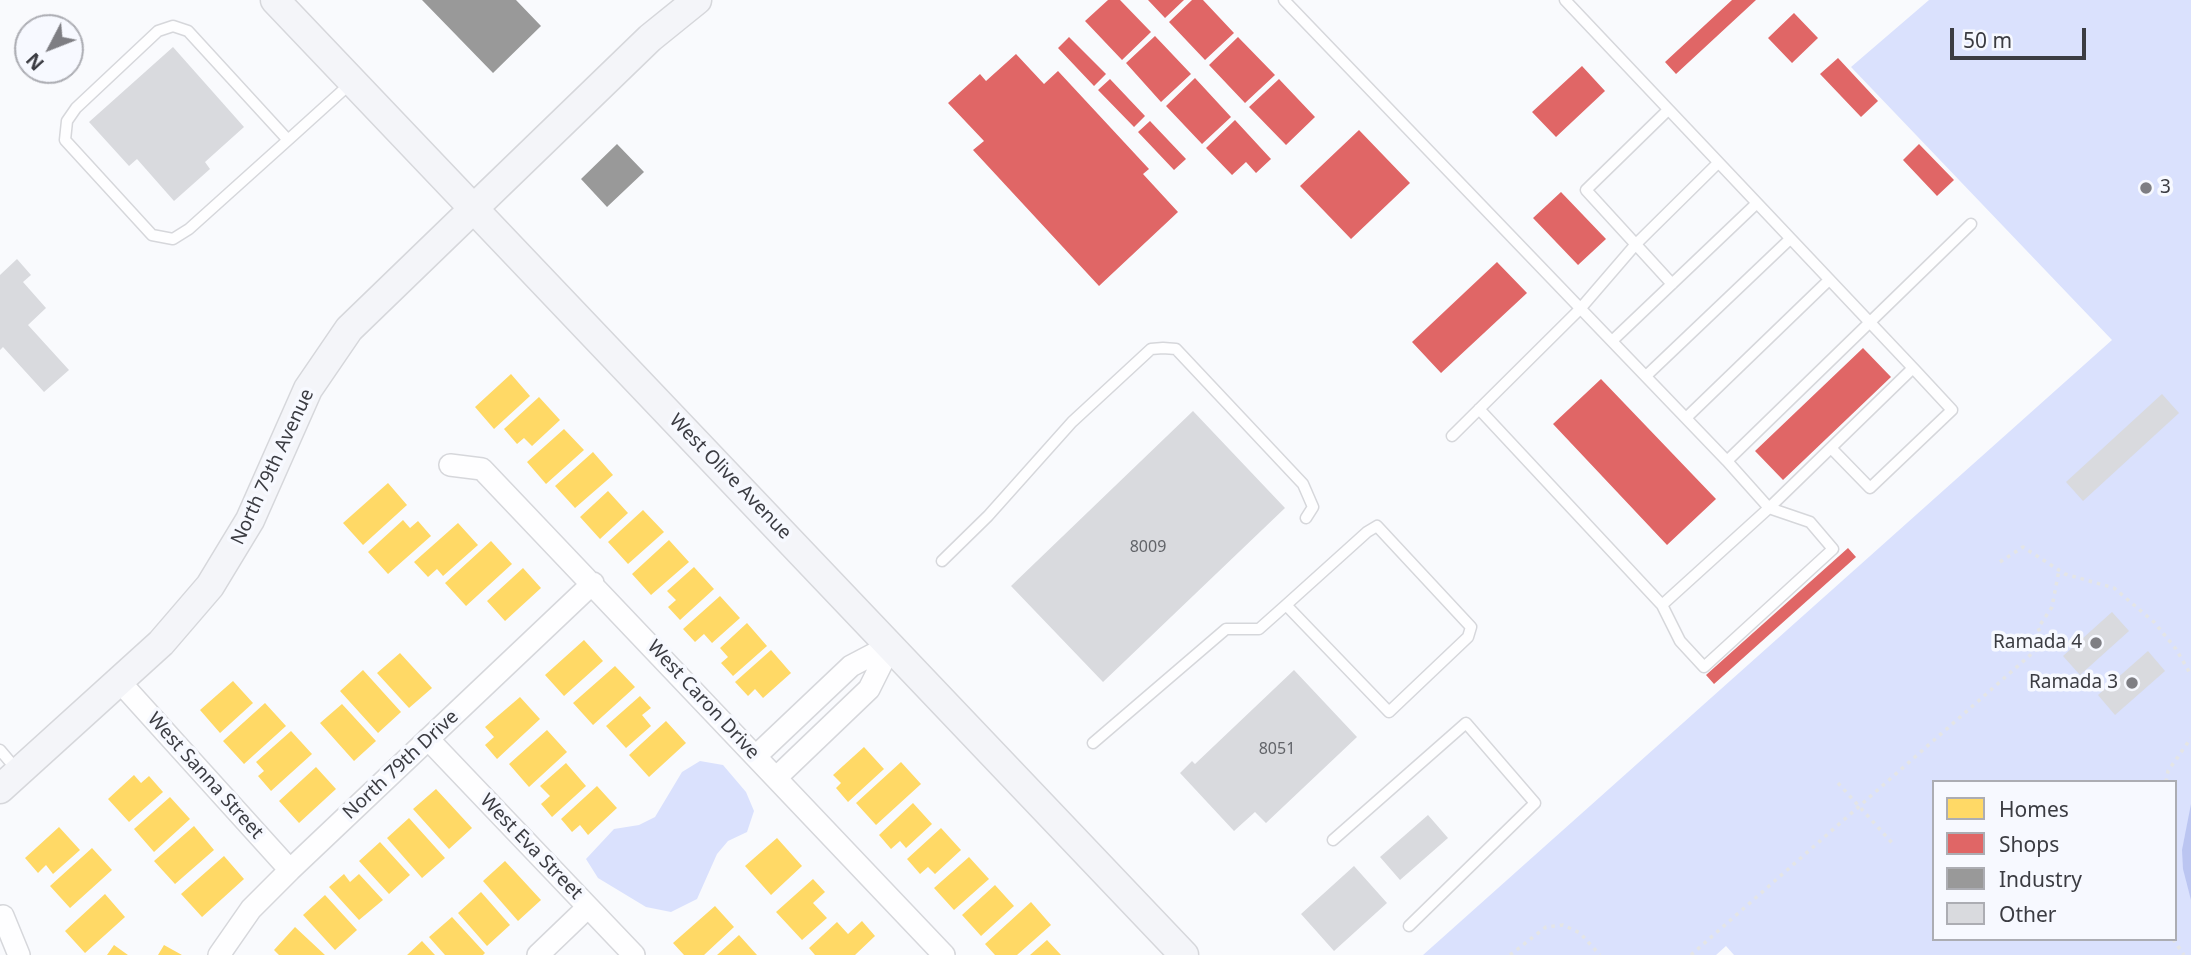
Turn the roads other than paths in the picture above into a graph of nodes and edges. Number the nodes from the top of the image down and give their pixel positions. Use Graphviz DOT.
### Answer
graph roads {
  1 [pos="275,0"];
  2 [pos="697,0"];
  3 [pos="1284,0"];
  4 [pos="1565,0"];
  5 [pos="353,81"];
  6 [pos="1668,110"];
  7 [pos="288,140"];
  8 [pos="1718,163"];
  9 [pos="1757,203"];
  10 [pos="473,207"];
  11 [pos="1971,224"];
  12 [pos="1790,239"];
  13 [pos="1636,244"];
  14 [pos="1829,281"];
  15 [pos="1672,284"];
  16 [pos="1580,309"];
  17 [pos="1869,323"];
  18 [pos="1612,341"];
  19 [pos="1913,368"];
  20 [pos="1646,376"];
  21 [pos="1479,409"];
  22 [pos="1686,418"];
  23 [pos="1452,436"];
  24 [pos="1831,448"];
  25 [pos="1727,461"];
  26 [pos="450,465"];
  27 [pos="1769,508"];
  28 [pos="1307,517"];
  29 [pos="942,561"];
  30 [pos="593,583"];
  31 [pos="1286,605"];
  32 [pos="1662,605"];
  33 [pos="891,645"];
  34 [pos="120,682"];
  35 [pos="428,739"];
  36 [pos="1093,743"];
  37 [pos="0,750"];
  38 [pos="756,756"];
  39 [pos="776,778"];
  40 [pos="10,780"];
  41 [pos="1333,840"];
  42 [pos="290,870"];
  43 [pos="588,907"];
  44 [pos="3,916"];
  45 [pos="1409,926"];
  46 [pos="19,955"];
  47 [pos="219,955"];
  48 [pos="538,955"];
  49 [pos="634,955"];
  50 [pos="944,955"];
  51 [pos="1184,955"];
  1 -- 5 [label="main road, West Olive Avenue"];
  2 -- 10 [label="main road, North 79th Avenue"];
  3 -- 16 [label="lane"];
  4 -- 6 [label="lane"];
  5 -- 7 [label="lane"];
  5 -- 10 [label="main road, West Olive Avenue"];
  6 -- 8 [label="lane"];
  6 -- 13 [label="lane"];
  7 -- 7 [label="lane"];
  8 -- 9 [label="lane"];
  8 -- 13 [label="lane"];
  9 -- 12 [label="lane"];
  9 -- 15 [label="lane"];
  10 -- 33 [label="main road, West Olive Avenue"];
  10 -- 34 [label="main road, North 79th Avenue"];
  11 -- 17 [label="lane"];
  12 -- 14 [label="lane"];
  12 -- 20 [label="lane"];
  13 -- 15 [label="lane"];
  13 -- 16 [label="lane"];
  14 -- 17 [label="lane"];
  14 -- 22 [label="lane"];
  15 -- 18 [label="lane"];
  16 -- 18 [label="lane"];
  16 -- 21 [label="lane"];
  17 -- 19 [label="lane"];
  17 -- 25 [label="lane"];
  18 -- 20 [label="lane"];
  19 -- 24 [label="lane"];
  19 -- 24 [label="lane"];
  20 -- 22 [label="lane"];
  21 -- 23 [label="lane"];
  21 -- 32 [label="lane"];
  22 -- 25 [label="lane"];
  24 -- 27 [label="lane"];
  25 -- 27 [label="lane"];
  26 -- 30 [label="street, West Caron Drive"];
  27 -- 32 [label="lane"];
  27 -- 32 [label="lane"];
  28 -- 29 [label="lane"];
  30 -- 35 [label="street, North 79th Drive"];
  30 -- 38 [label="street, West Caron Drive"];
  31 -- 31 [label="lane"];
  31 -- 36 [label="lane"];
  33 -- 38 [label="street"];
  33 -- 39 [label="street"];
  33 -- 51 [label="main road, West Olive Avenue"];
  34 -- 40 [label="main road, North 79th Avenue"];
  34 -- 42 [label="street, West Sanna Street"];
  35 -- 42 [label="street, North 79th Drive"];
  35 -- 43 [label="street, West Eva Street"];
  37 -- 40 [label="lane"];
  38 -- 39 [label="street, West Caron Drive"];
  39 -- 50 [label="street, West Caron Drive"];
  41 -- 45 [label="lane"];
  42 -- 47 [label="street, North 79th Drive"];
  43 -- 48 [label="street"];
  43 -- 49 [label="street, West Eva Street"];
  44 -- 46 [label="street"];
}
